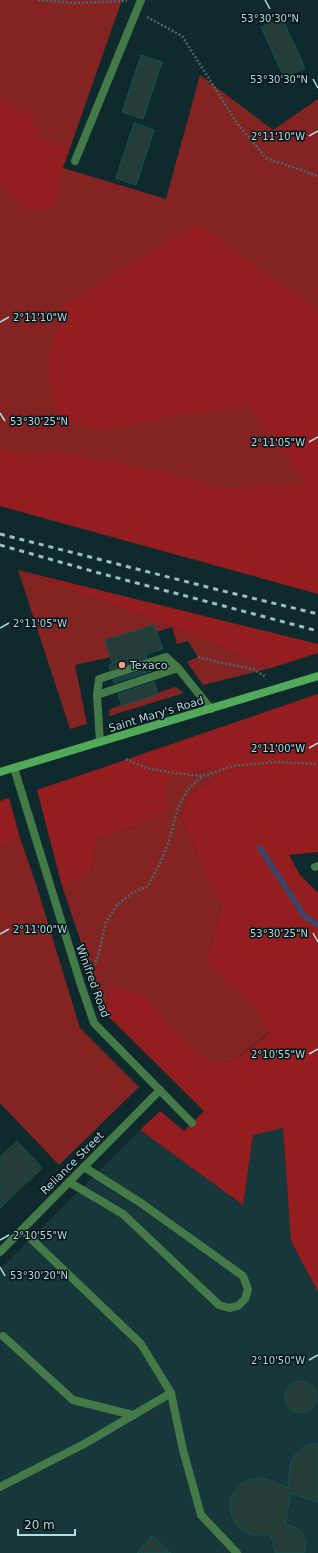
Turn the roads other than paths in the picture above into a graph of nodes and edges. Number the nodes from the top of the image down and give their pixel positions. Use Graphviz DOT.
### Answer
graph roads {
  1 [pos="141,0"];
  2 [pos="75,161"];
  3 [pos="178,668"];
  4 [pos="318,676"];
  5 [pos="97,695"];
  6 [pos="211,708"];
  7 [pos="100,742"];
  8 [pos="14,768"];
  9 [pos="0,772"];
  10 [pos="160,1090"];
  11 [pos="192,1123"];
  12 [pos="84,1167"];
  13 [pos="69,1182"];
  14 [pos="22,1230"];
  15 [pos="0,1252"];
  16 [pos="3,1336"];
  17 [pos="171,1393"];
  18 [pos="133,1415"];
  19 [pos="0,1487"];
  20 [pos="237,1553"];
  1 -- 2 [label="street"];
  3 -- 5 [label="street"];
  3 -- 5 [label="street"];
  3 -- 6 [label="street"];
  4 -- 6 [label="street, Saint Mary's Road"];
  5 -- 7 [label="street"];
  6 -- 7 [label="street, Saint Mary's Road"];
  7 -- 8 [label="street, Saint Mary's Road"];
  8 -- 9 [label="street, Saint Mary's Road"];
  8 -- 10 [label="street, Winifred Road"];
  10 -- 11 [label="street, Winifred Road"];
  10 -- 12 [label="street, Reliance Street"];
  12 -- 13 [label="street, Reliance Street"];
  12 -- 13 [label="street"];
  13 -- 14 [label="street, Reliance Street"];
  14 -- 15 [label="street, Reliance Street"];
  14 -- 17 [label="street"];
  16 -- 18 [label="street"];
  17 -- 18 [label="street"];
  17 -- 20 [label="street"];
  18 -- 19 [label="street"];
}
